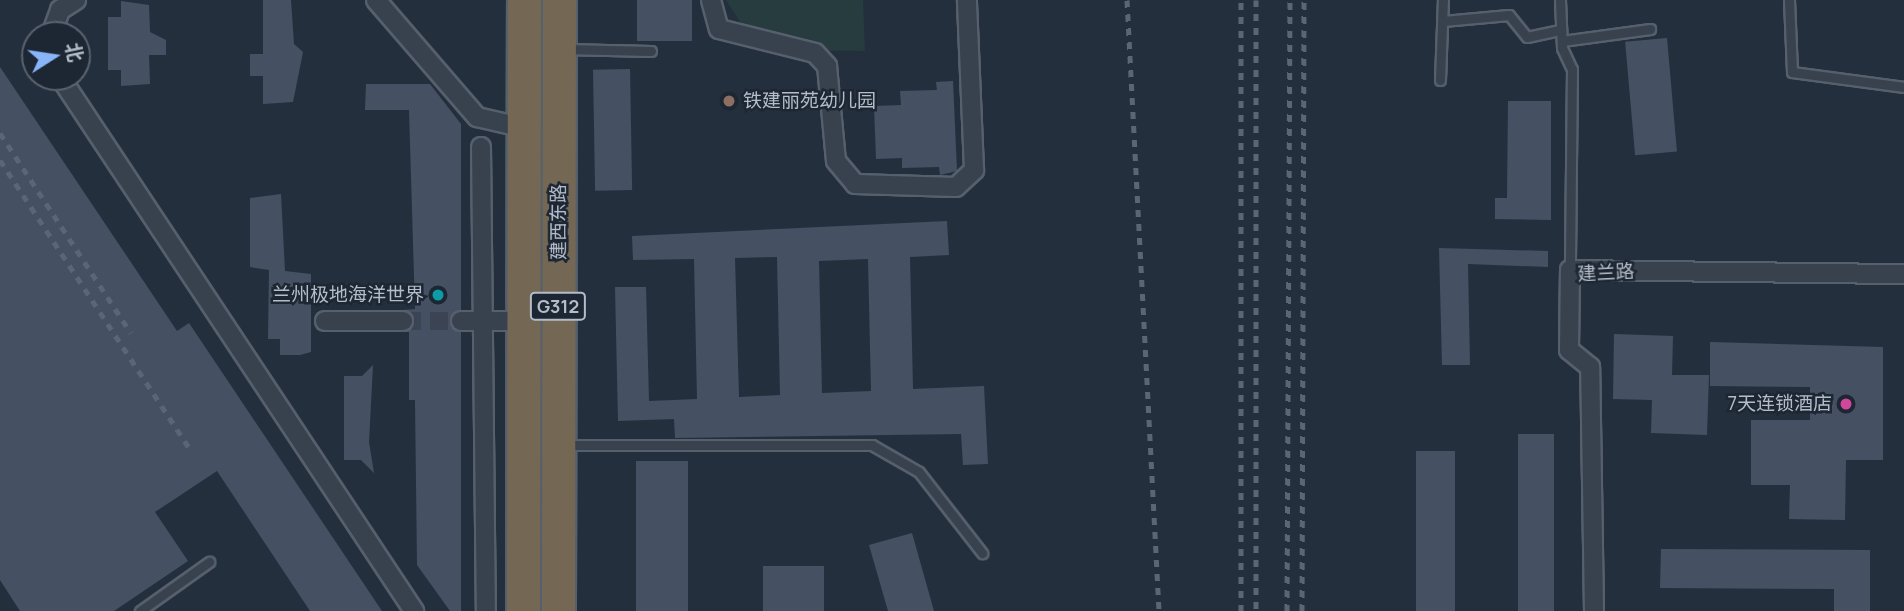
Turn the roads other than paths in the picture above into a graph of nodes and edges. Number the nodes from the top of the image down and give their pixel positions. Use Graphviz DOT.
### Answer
graph roads {
  1 [pos="76,0"];
  2 [pos="376,0"];
  3 [pos="523,0"];
  4 [pos="559,0"];
  5 [pos="711,0"];
  6 [pos="967,0"];
  7 [pos="1443,0"];
  8 [pos="1560,0"];
  9 [pos="1789,0"];
  10 [pos="56,21"];
  11 [pos="1443,21"];
  12 [pos="1650,29"];
  13 [pos="1561,30"];
  14 [pos="1562,41"];
  15 [pos="559,48"];
  16 [pos="651,51"];
  17 [pos="1440,80"];
  18 [pos="1904,87"];
  19 [pos="69,91"];
  20 [pos="525,128"];
  21 [pos="481,147"];
  22 [pos="1570,270"];
  23 [pos="1904,275"];
  24 [pos="325,321"];
  25 [pos="403,321"];
  26 [pos="461,321"];
  27 [pos="483,321"];
  28 [pos="524,321"];
  29 [pos="555,445"];
  30 [pos="982,553"];
  31 [pos="209,562"];
  32 [pos="140,611"];
  33 [pos="414,611"];
  34 [pos="486,611"];
  35 [pos="523,611"];
  36 [pos="558,611"];
  37 [pos="1594,611"];
  1 -- 10 [label="street"];
  2 -- 20 [label="street"];
  3 -- 20 [label="highway, 建西东路 / G312"];
  4 -- 15 [label="highway, 建西东路 / G312"];
  5 -- 6 [label="street"];
  7 -- 11 [label="lane"];
  8 -- 13 [label="lane"];
  9 -- 18 [label="lane"];
  11 -- 13 [label="lane"];
  11 -- 17 [label="lane"];
  12 -- 14 [label="lane"];
  13 -- 14 [label="lane"];
  14 -- 22 [label="lane"];
  15 -- 16 [label="lane"];
  15 -- 29 [label="highway, 建西东路 / G312"];
  19 -- 33 [label="street"];
  20 -- 28 [label="highway, 建西东路 / G312"];
  21 -- 27 [label="street"];
  22 -- 23 [label="street, 建兰路"];
  22 -- 37 [label="street, 建兰路"];
  24 -- 25 [label="street"];
  26 -- 27 [label="street"];
  27 -- 28 [label="street"];
  27 -- 34 [label="street"];
  28 -- 35 [label="highway, 建西东路 / G312"];
  29 -- 30 [label="lane"];
  29 -- 36 [label="highway, 建西东路 / G312"];
  31 -- 32 [label="lane"];
}
